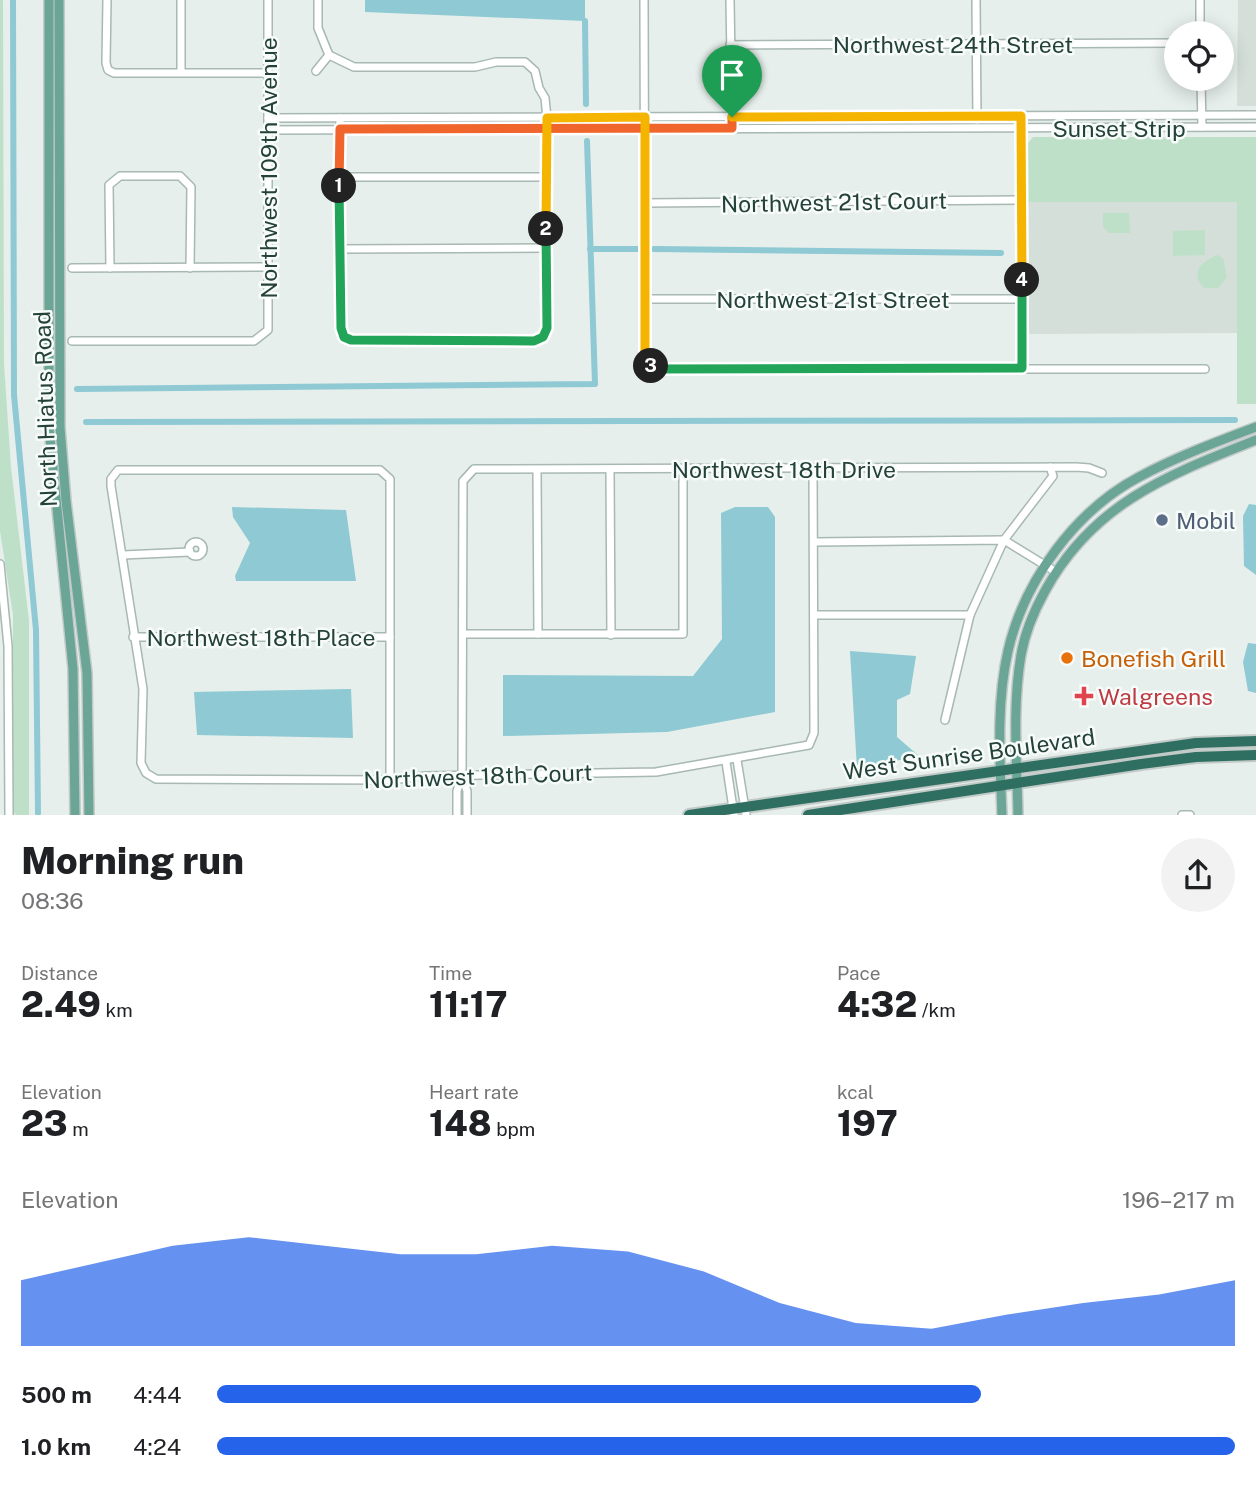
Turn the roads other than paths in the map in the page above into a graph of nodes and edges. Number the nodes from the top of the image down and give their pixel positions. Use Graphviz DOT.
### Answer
graph roads {
  1 [pos="49,0"];
  2 [pos="59,0"];
  3 [pos="107,0"];
  4 [pos="181,0"];
  5 [pos="268,0"];
  6 [pos="318,0"];
  7 [pos="644,0"];
  8 [pos="730,0"];
  9 [pos="976,0"];
  10 [pos="1200,0"];
  11 [pos="1200,21"];
  12 [pos="1164,43"];
  13 [pos="977,44"];
  14 [pos="730,45"];
  15 [pos="329,55"];
  16 [pos="181,72"];
  17 [pos="316,72"];
  18 [pos="268,73"];
  19 [pos="1201,91"];
  20 [pos="1256,115"];
  21 [pos="977,116"];
  22 [pos="1021,116"];
  23 [pos="1202,116"];
  24 [pos="645,117"];
  25 [pos="732,117"];
  26 [pos="268,118"];
  27 [pos="340,118"];
  28 [pos="547,118"];
  29 [pos="1202,127"];
  30 [pos="1256,127"];
  31 [pos="547,128"];
  32 [pos="732,128"];
  33 [pos="976,128"];
  34 [pos="1021,128"];
  35 [pos="340,129"];
  36 [pos="645,129"];
  37 [pos="268,130"];
  38 [pos="48,139"];
  39 [pos="59,139"];
  40 [pos="339,177"];
  41 [pos="546,177"];
  42 [pos="1023,200"];
  43 [pos="646,203"];
  44 [pos="546,248"];
  45 [pos="340,249"];
  46 [pos="268,267"];
  47 [pos="72,268"];
  48 [pos="110,268"];
  49 [pos="190,268"];
  50 [pos="645,299"];
  51 [pos="1022,299"];
  52 [pos="72,341"];
  53 [pos="1022,368"];
  54 [pos="1205,369"];
  55 [pos="1256,427"];
  56 [pos="1256,440"];
  57 [pos="1049,467"];
  58 [pos="537,470"];
  59 [pos="610,470"];
  60 [pos="683,470"];
  61 [pos="813,470"];
  62 [pos="1101,474"];
  63 [pos="1004,540"];
  64 [pos="814,542"];
  65 [pos="190,552"];
  66 [pos="122,555"];
  67 [pos="0,564"];
  68 [pos="1045,566"];
  69 [pos="1056,572"];
  70 [pos="970,614"];
  71 [pos="814,615"];
  72 [pos="538,634"];
  73 [pos="464,635"];
  74 [pos="611,635"];
  75 [pos="390,636"];
  76 [pos="133,637"];
  77 [pos="4,646"];
  78 [pos="944,720"];
  79 [pos="1256,741"];
  80 [pos="1256,755"];
  81 [pos="737,760"];
  82 [pos="726,762"];
  83 [pos="1017,767"];
  84 [pos="1002,769"];
  85 [pos="461,776"];
  86 [pos="390,780"];
  87 [pos="1017,784"];
  88 [pos="1002,786"];
  89 [pos="739,812"];
  90 [pos="9,815"];
  91 [pos="75,815"];
  92 [pos="89,815"];
  93 [pos="457,815"];
  94 [pos="467,815"];
  95 [pos="689,815"];
  96 [pos="808,815"];
  97 [pos="1002,815"];
  98 [pos="1018,815"];
  99 [pos="1182,815"];
  100 [pos="1190,815"];
  1 -- 38 [label="main road, North Hiatus Road"];
  2 -- 39 [label="main road, North Hiatus Road"];
  3 -- 16 [label="street"];
  4 -- 16 [label="street"];
  5 -- 18 [label="street, Northwest 109th Avenue"];
  6 -- 15 [label="street"];
  7 -- 24 [label="street"];
  8 -- 14 [label="street"];
  9 -- 13 [label="street"];
  10 -- 11 [label="street"];
  12 -- 13 [label="street, Northwest 24th Street"];
  13 -- 14 [label="street, Northwest 24th Street"];
  13 -- 21 [label="street"];
  14 -- 25 [label="street"];
  15 -- 17 [label="street"];
  15 -- 28 [label="street"];
  16 -- 18 [label="street"];
  18 -- 26 [label="street, Northwest 109th Avenue"];
  19 -- 23 [label="street"];
  20 -- 23 [label="street, Sunset Strip"];
  21 -- 22 [label="street, Sunset Strip"];
  21 -- 25 [label="street, Sunset Strip"];
  21 -- 33 [label="street"];
  22 -- 23 [label="street, Sunset Strip"];
  22 -- 34 [label="street"];
  23 -- 29 [label="street"];
  24 -- 25 [label="street, Sunset Strip"];
  24 -- 28 [label="street, Sunset Strip"];
  24 -- 36 [label="street"];
  25 -- 32 [label="street"];
  26 -- 27 [label="street, Sunset Strip"];
  26 -- 37 [label="street, Northwest 109th Avenue"];
  27 -- 28 [label="street, Sunset Strip"];
  27 -- 35 [label="street"];
  28 -- 31 [label="street"];
  29 -- 30 [label="street, Sunset Strip"];
  29 -- 34 [label="street, Sunset Strip"];
  31 -- 35 [label="street, Sunset Strip"];
  31 -- 36 [label="street, Sunset Strip"];
  31 -- 41 [label="street"];
  32 -- 33 [label="street, Sunset Strip"];
  32 -- 36 [label="street, Sunset Strip"];
  33 -- 34 [label="street, Sunset Strip"];
  34 -- 42 [label="street"];
  35 -- 37 [label="street, Sunset Strip"];
  35 -- 40 [label="street"];
  36 -- 43 [label="street"];
  37 -- 46 [label="street, Northwest 109th Avenue"];
  38 -- 39 [label="main road"];
  38 -- 91 [label="main road, North Hiatus Road"];
  39 -- 92 [label="main road, North Hiatus Road"];
  40 -- 41 [label="street"];
  40 -- 45 [label="street"];
  41 -- 44 [label="street"];
  42 -- 43 [label="street, Northwest 21st Court"];
  42 -- 51 [label="street"];
  43 -- 50 [label="street"];
  44 -- 45 [label="street"];
  44 -- 45 [label="street"];
  46 -- 49 [label="street"];
  46 -- 52 [label="street, Northwest 109th Avenue"];
  47 -- 48 [label="street"];
  48 -- 49 [label="street"];
  48 -- 49 [label="street"];
  50 -- 51 [label="street, Northwest 21st Street"];
  50 -- 53 [label="street"];
  51 -- 53 [label="street"];
  53 -- 54 [label="street"];
  55 -- 68 [label="main road"];
  56 -- 69 [label="main road"];
  57 -- 61 [label="street, Northwest 18th Drive"];
  57 -- 62 [label="street, Northwest 18th Drive"];
  57 -- 63 [label="street"];
  58 -- 59 [label="street, Northwest 18th Drive"];
  58 -- 72 [label="street"];
  58 -- 73 [label="street, Northwest 18th Drive"];
  59 -- 60 [label="street, Northwest 18th Drive"];
  59 -- 74 [label="street"];
  60 -- 61 [label="street, Northwest 18th Drive"];
  60 -- 74 [label="street"];
  61 -- 64 [label="street"];
  63 -- 64 [label="street"];
  63 -- 68 [label="street"];
  63 -- 70 [label="street"];
  64 -- 71 [label="street"];
  65 -- 66 [label="street"];
  66 -- 75 [label="street"];
  66 -- 76 [label="street"];
  67 -- 77 [label="street"];
  68 -- 69 [label="street"];
  68 -- 84 [label="main road"];
  69 -- 83 [label="main road"];
  70 -- 71 [label="street"];
  70 -- 78 [label="street"];
  71 -- 81 [label="street, Northwest 18th Court"];
  72 -- 73 [label="street"];
  72 -- 74 [label="street"];
  73 -- 85 [label="street"];
  75 -- 76 [label="street, Northwest 18th Place"];
  75 -- 86 [label="street"];
  76 -- 86 [label="street, Northwest 18th Court"];
  77 -- 90 [label="street"];
  79 -- 83 [label="highway, West Sunrise Boulevard"];
  80 -- 87 [label="highway, West Sunrise Boulevard"];
  81 -- 82 [label="street, Northwest 18th Court"];
  81 -- 89 [label="street"];
  82 -- 85 [label="street, Northwest 18th Court"];
  82 -- 89 [label="street"];
  83 -- 84 [label="highway, West Sunrise Boulevard"];
  83 -- 87 [label="main road"];
  84 -- 88 [label="main road"];
  84 -- 89 [label="highway, West Sunrise Boulevard"];
  85 -- 86 [label="street, Northwest 18th Court"];
  85 -- 93 [label="street"];
  85 -- 94 [label="street"];
  87 -- 88 [label="highway, West Sunrise Boulevard"];
  87 -- 98 [label="main road"];
  88 -- 96 [label="highway, West Sunrise Boulevard"];
  88 -- 97 [label="main road"];
  89 -- 95 [label="highway, West Sunrise Boulevard"];
  99 -- 100 [label="street"];
}
